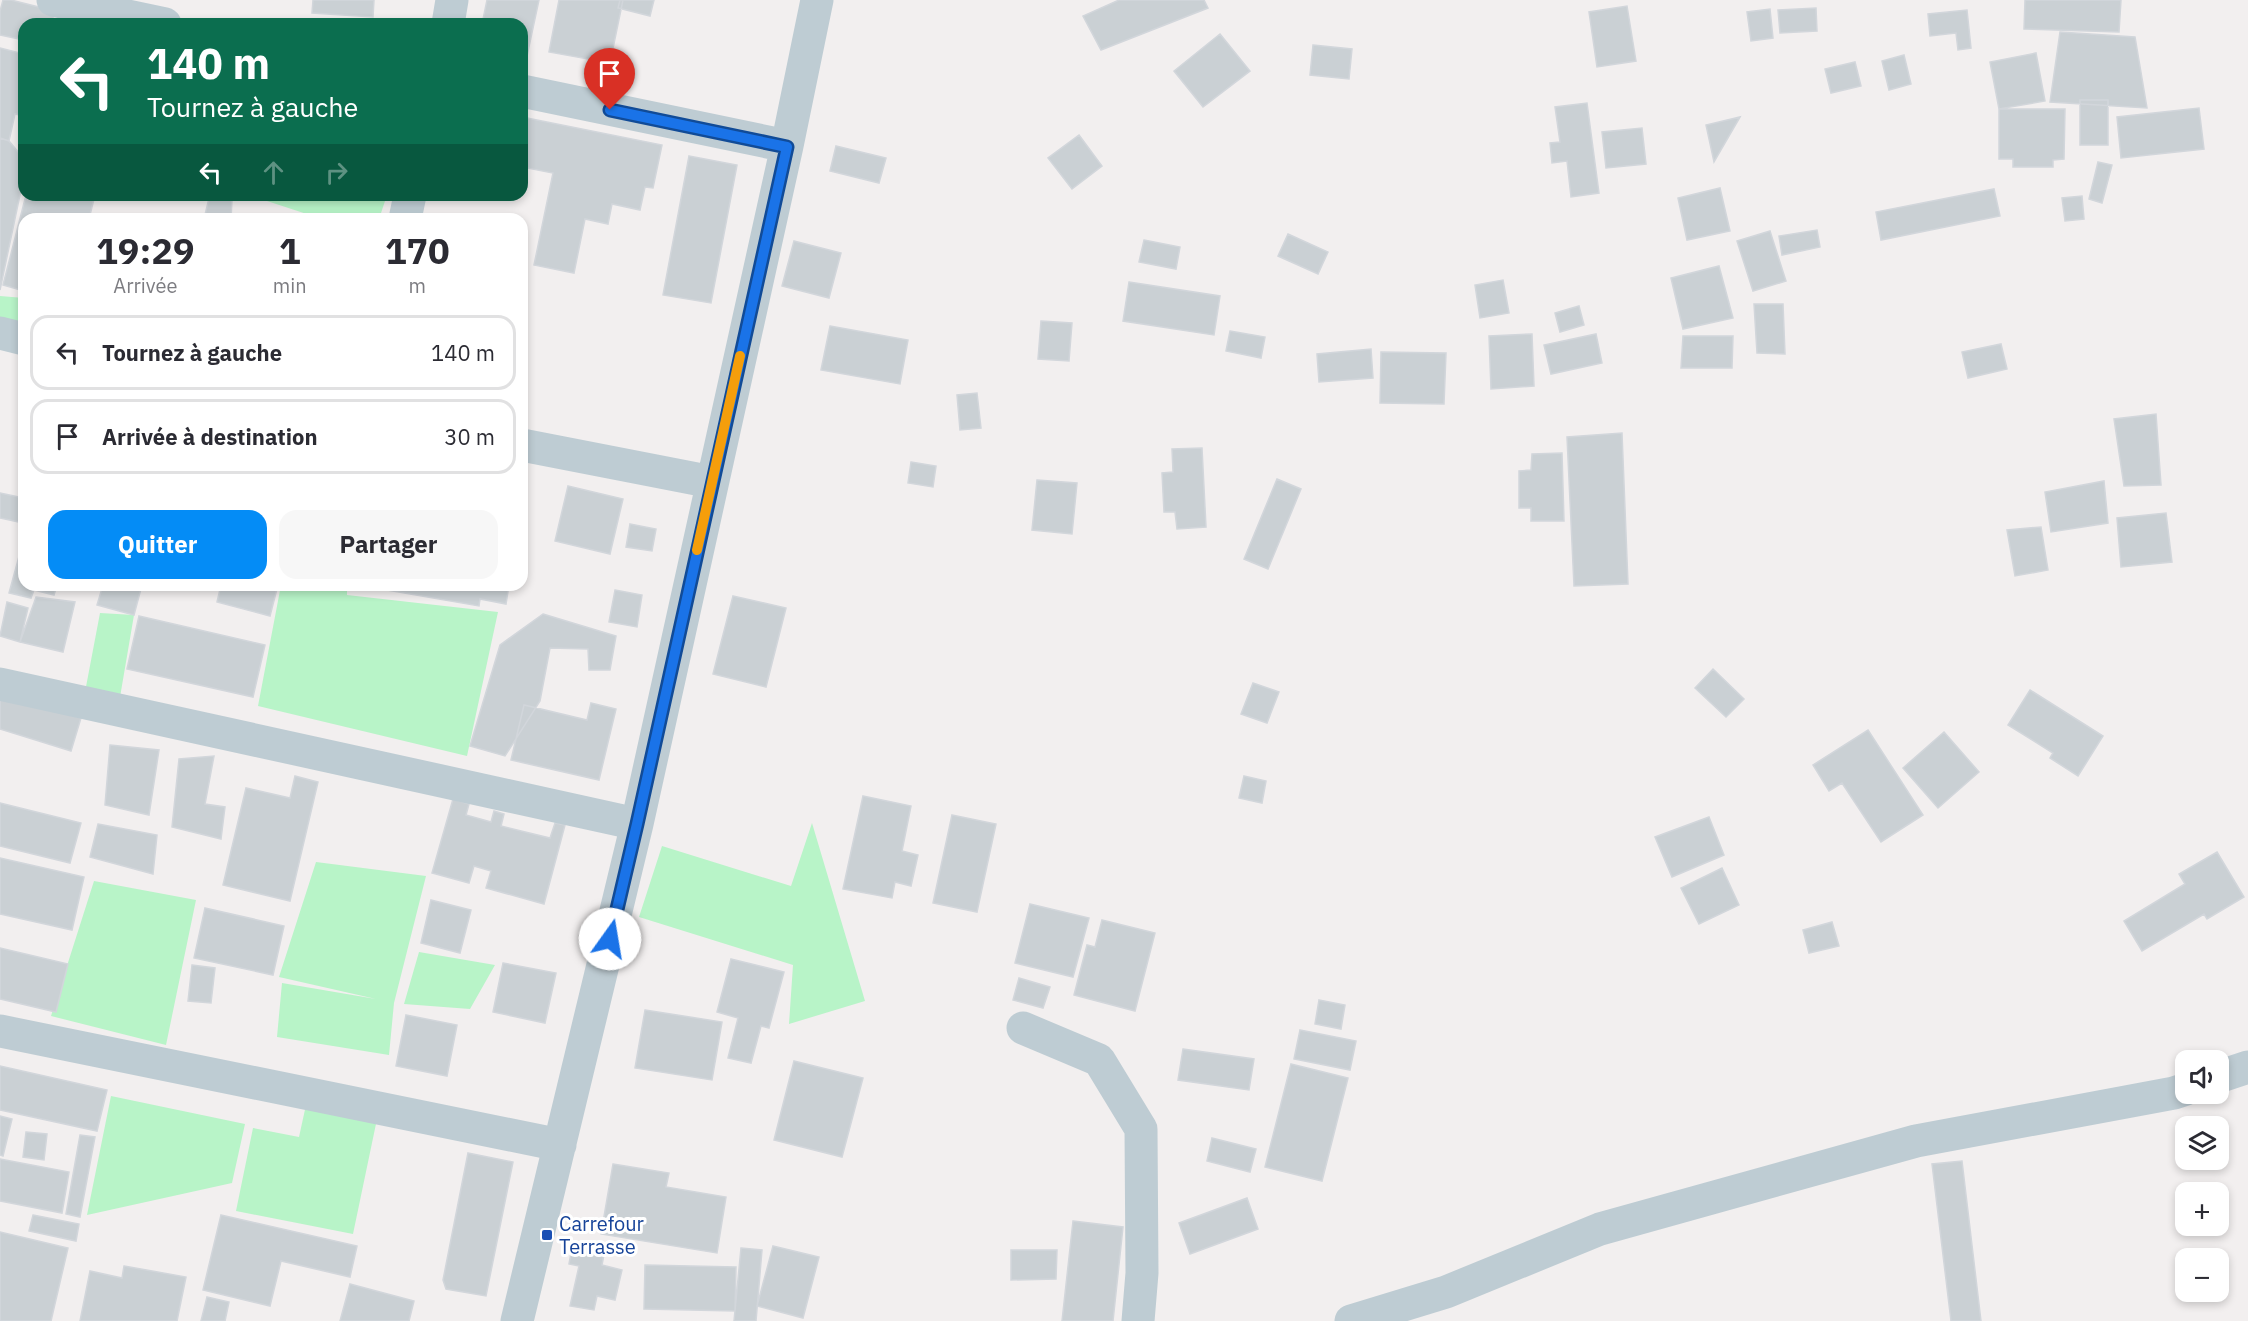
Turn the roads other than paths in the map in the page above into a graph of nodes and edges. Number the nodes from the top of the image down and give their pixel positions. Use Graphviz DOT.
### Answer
graph roads {
  1 [pos="53,0"];
  2 [pos="452,0"];
  3 [pos="817,0"];
  4 [pos="137,18"];
  5 [pos="449,18"];
  6 [pos="528,92"];
  7 [pos="787,147"];
  8 [pos="0,333"];
  9 [pos="18,338"];
  10 [pos="528,446"];
  11 [pos="712,482"];
  12 [pos="0,684"];
  13 [pos="637,824"];
  14 [pos="1023,1028"];
  15 [pos="0,1031"];
  16 [pos="2248,1067"];
  17 [pos="2229,1073"];
  18 [pos="2175,1093"];
  19 [pos="561,1145"];
  20 [pos="517,1321"];
  21 [pos="1138,1321"];
  22 [pos="1351,1321"];
  1 -- 4 [label="street"];
  2 -- 5 [label="street"];
  3 -- 7 [label="street"];
  6 -- 7 [label="street"];
  7 -- 11 [label="street"];
  8 -- 9 [label="street"];
  10 -- 11 [label="street"];
  11 -- 13 [label="street"];
  12 -- 13 [label="street"];
  13 -- 19 [label="street"];
  14 -- 21 [label="street"];
  15 -- 19 [label="street"];
  16 -- 17 [label="street"];
  18 -- 22 [label="street"];
  19 -- 20 [label="street"];
}
